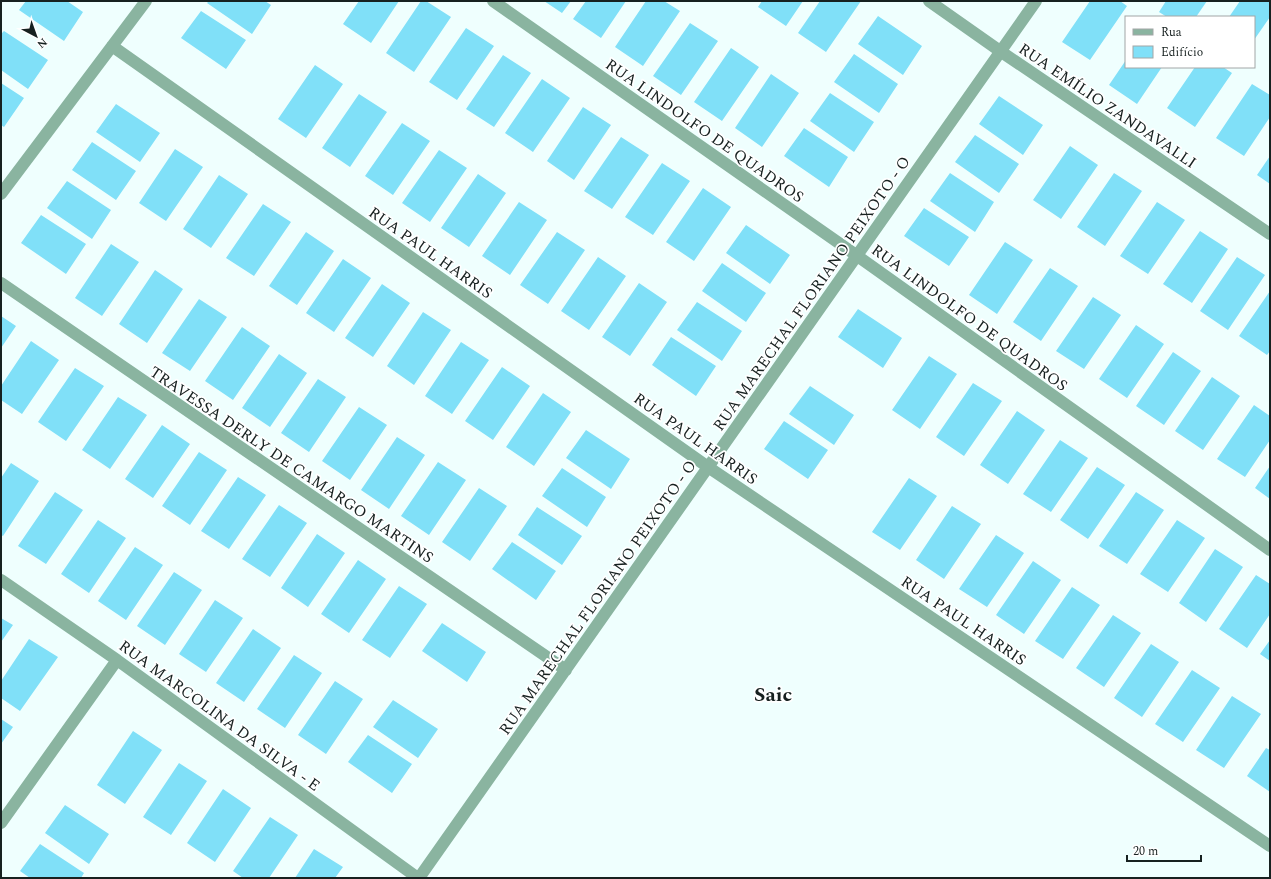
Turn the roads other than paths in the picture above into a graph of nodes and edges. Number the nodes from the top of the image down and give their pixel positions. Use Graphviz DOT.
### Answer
graph roads {
  1 [pos="146,1"];
  2 [pos="493,1"];
  3 [pos="929,1"];
  4 [pos="1036,1"];
  5 [pos="112,46"];
  6 [pos="1000,51"];
  7 [pos="1,194"];
  8 [pos="1270,234"];
  9 [pos="856,255"];
  10 [pos="1,283"];
  11 [pos="708,467"];
  12 [pos="1270,550"];
  13 [pos="1,580"];
  14 [pos="116,660"];
  15 [pos="566,670"];
  16 [pos="1,823"];
  17 [pos="1270,846"];
  18 [pos="419,878"];
  1 -- 5 [label="street"];
  2 -- 9 [label="street, RUA LINDOLFO DE QUADROS"];
  3 -- 6 [label="street, RUA EMÍLIO ZANDAVALLI"];
  4 -- 6 [label="street, RUA MARECHAL FLORIANO PEIXOTO - O"];
  5 -- 7 [label="street"];
  5 -- 11 [label="street, RUA PAUL HARRIS"];
  6 -- 8 [label="street, RUA EMÍLIO ZANDAVALLI"];
  6 -- 9 [label="street, RUA MARECHAL FLORIANO PEIXOTO - O"];
  9 -- 11 [label="street, RUA MARECHAL FLORIANO PEIXOTO - O"];
  9 -- 12 [label="street, RUA LINDOLFO DE QUADROS"];
  10 -- 15 [label="street, TRAVESSA DERLY DE CAMARGO MARTINS"];
  11 -- 15 [label="street, RUA MARECHAL FLORIANO PEIXOTO - O"];
  11 -- 17 [label="street, RUA PAUL HARRIS"];
  13 -- 14 [label="street, RUA MARCOLINA DA SILVA - E"];
  14 -- 16 [label="street"];
  14 -- 18 [label="street, RUA MARCOLINA DA SILVA - E"];
  15 -- 18 [label="street, RUA MARECHAL FLORIANO PEIXOTO - O"];
}
